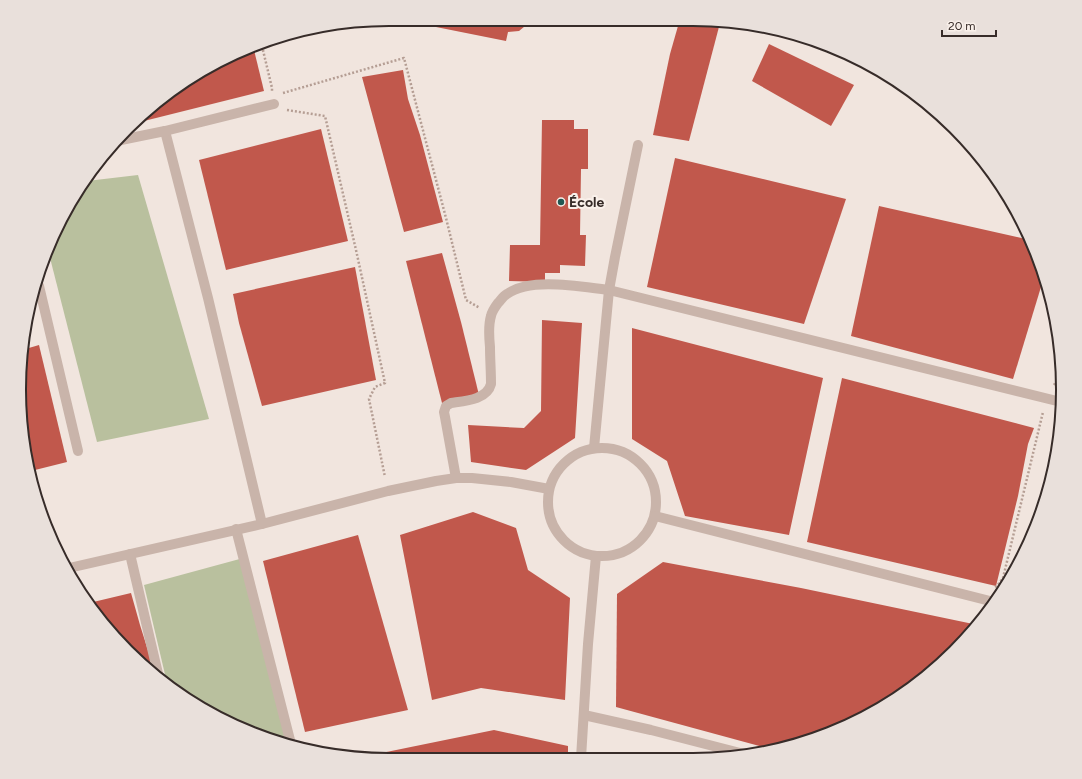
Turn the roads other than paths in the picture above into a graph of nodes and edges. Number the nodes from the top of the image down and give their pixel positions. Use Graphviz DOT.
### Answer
graph roads {
  1 [pos="273,100"];
  2 [pos="165,131"];
  3 [pos="126,139"];
  4 [pos="638,145"];
  5 [pos="40,289"];
  6 [pos="609,290"];
  7 [pos="1056,401"];
  8 [pos="594,448"];
  9 [pos="78,451"];
  10 [pos="456,478"];
  11 [pos="549,489"];
  12 [pos="655,516"];
  13 [pos="262,524"];
  14 [pos="236,529"];
  15 [pos="130,554"];
  16 [pos="596,556"];
  17 [pos="73,567"];
  18 [pos="988,601"];
  19 [pos="157,669"];
  20 [pos="584,715"];
  21 [pos="287,738"];
  22 [pos="732,751"];
  23 [pos="581,753"];
  1 -- 2 [label="street"];
  2 -- 3 [label="street"];
  2 -- 13 [label="street"];
  4 -- 6 [label="street"];
  5 -- 9 [label="street"];
  6 -- 7 [label="street"];
  6 -- 8 [label="street"];
  6 -- 10 [label="street"];
  8 -- 11 [label="street"];
  8 -- 12 [label="street"];
  10 -- 11 [label="street"];
  10 -- 13 [label="street"];
  11 -- 16 [label="street"];
  12 -- 16 [label="street"];
  12 -- 18 [label="street"];
  13 -- 14 [label="street"];
  14 -- 15 [label="street"];
  14 -- 21 [label="street"];
  15 -- 17 [label="street"];
  15 -- 19 [label="street"];
  16 -- 20 [label="street"];
  20 -- 22 [label="street"];
  20 -- 23 [label="street"];
}
